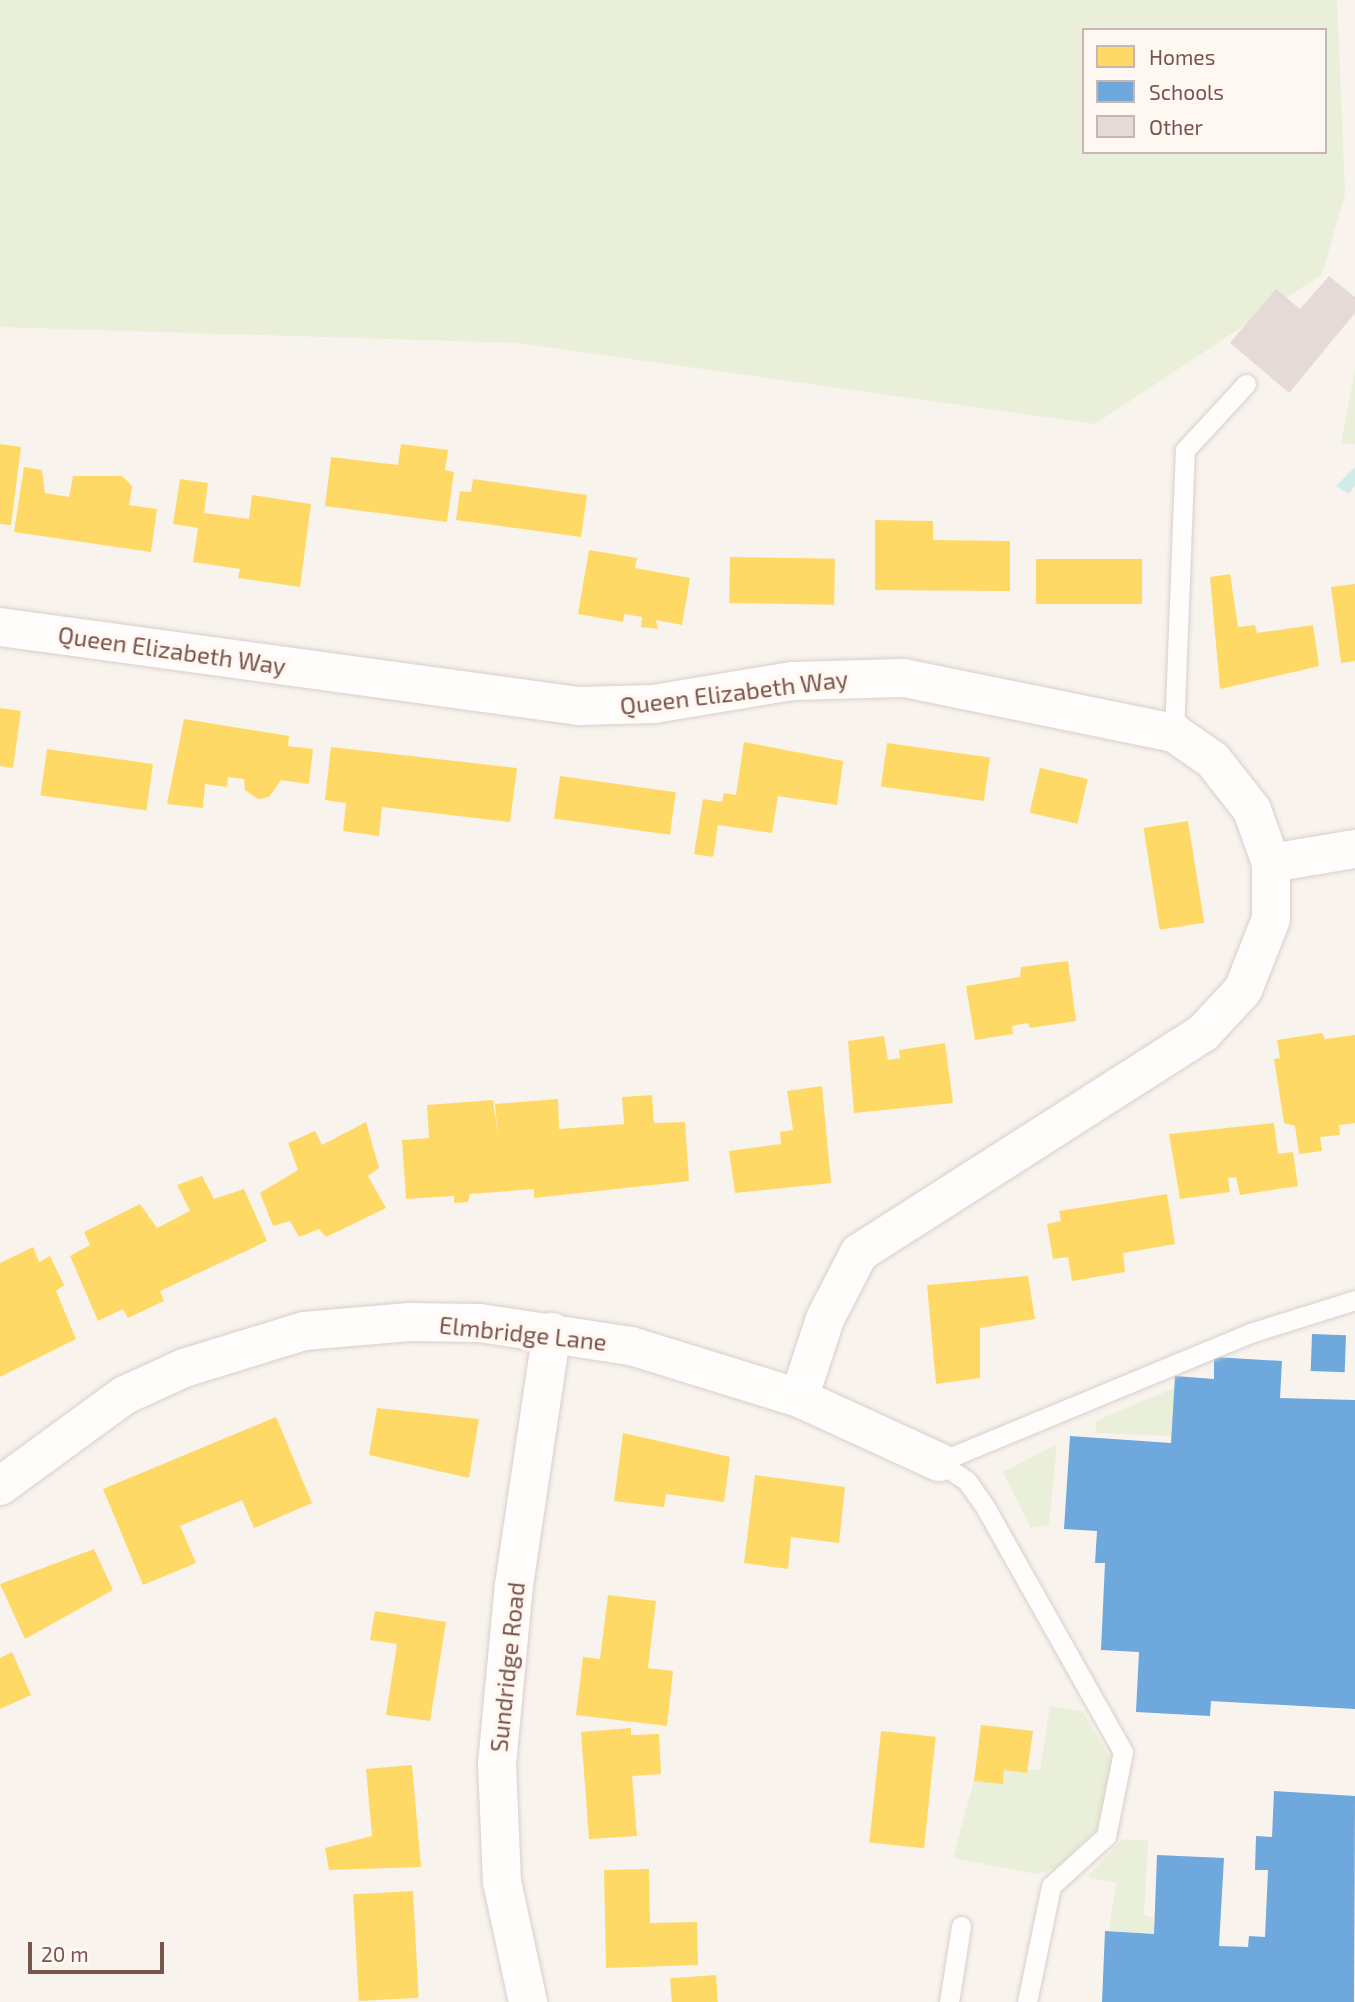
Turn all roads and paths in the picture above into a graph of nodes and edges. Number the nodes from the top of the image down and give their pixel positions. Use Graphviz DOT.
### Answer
graph roads {
  1 [pos="1246,384"];
  2 [pos="0,627"];
  3 [pos="1174,733"];
  4 [pos="1355,849"];
  5 [pos="1271,863"];
  6 [pos="1355,1300"];
  7 [pos="552,1332"];
  8 [pos="799,1398"];
  9 [pos="939,1462"];
  10 [pos="1,1484"];
  11 [pos="961,1926"];
  12 [pos="527,2002"];
  13 [pos="949,2002"];
  14 [pos="1027,2002"];
  1 -- 3 [label="lane"];
  2 -- 3 [label="street, Queen Elizabeth Way"];
  3 -- 5 [label="street, Queen Elizabeth Way"];
  4 -- 5 [label="street"];
  5 -- 8 [label="street, Queen Elizabeth Way"];
  6 -- 9 [label="lane"];
  7 -- 8 [label="street, Elmbridge Lane"];
  7 -- 10 [label="street, Elmbridge Lane"];
  7 -- 12 [label="street, Sundridge Road"];
  8 -- 9 [label="street, Elmbridge Lane"];
  9 -- 14 [label="lane"];
  11 -- 13 [label="lane"];
}
